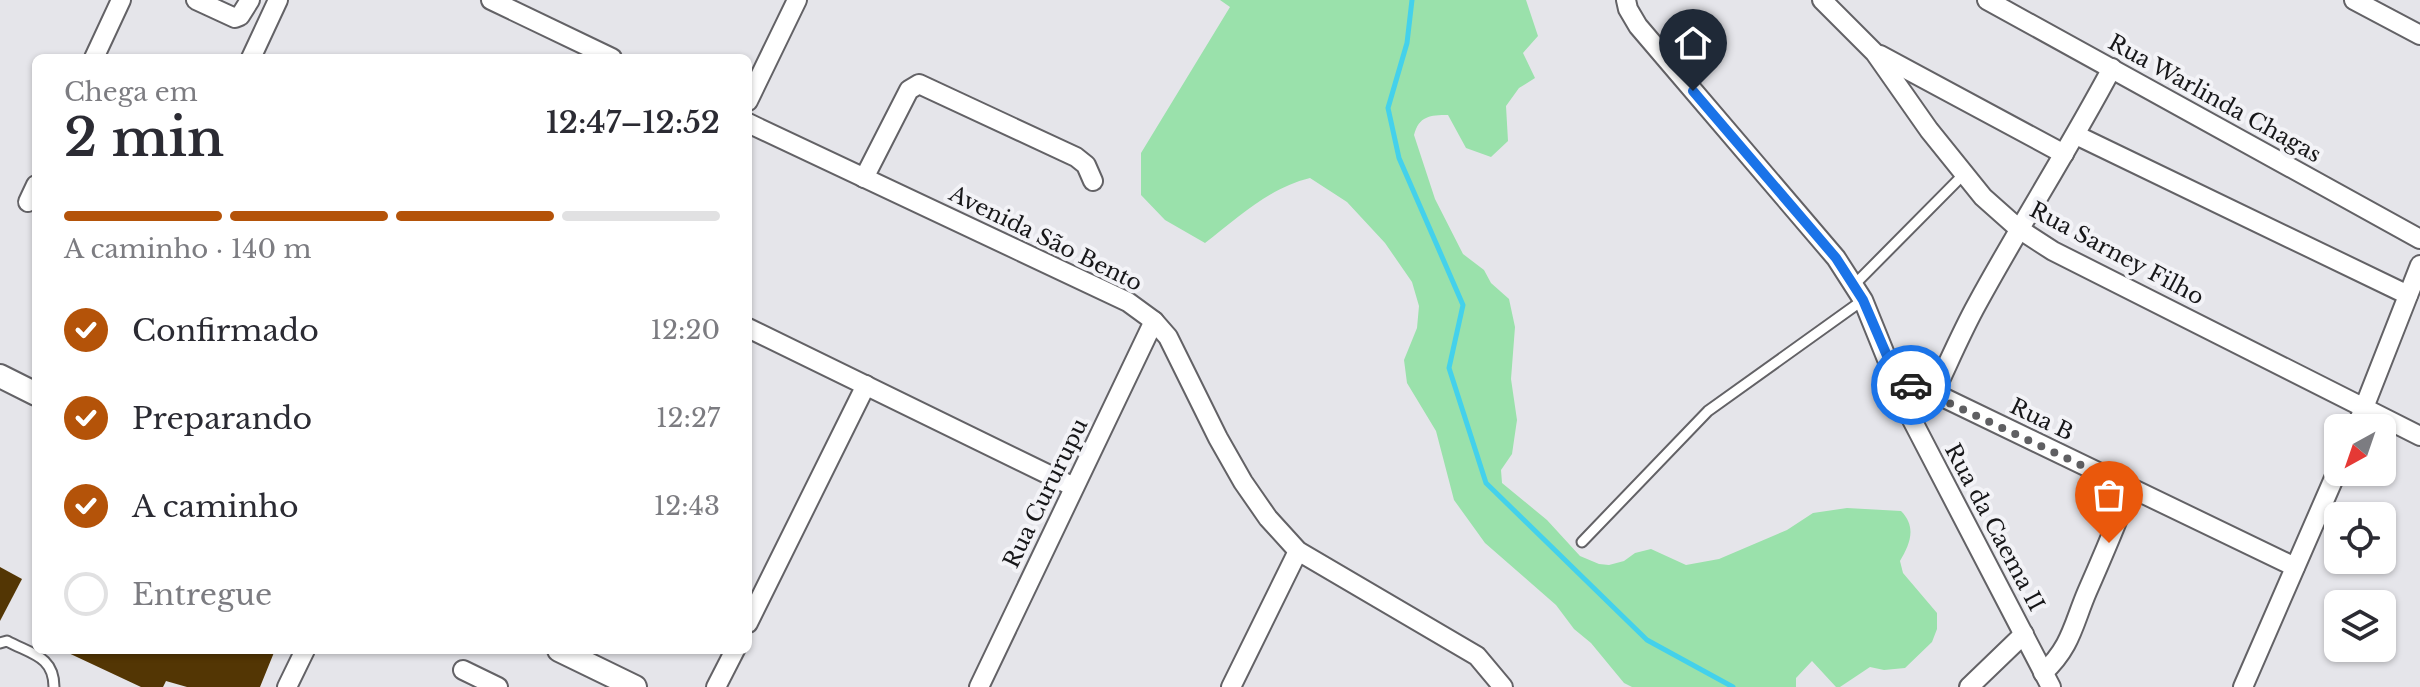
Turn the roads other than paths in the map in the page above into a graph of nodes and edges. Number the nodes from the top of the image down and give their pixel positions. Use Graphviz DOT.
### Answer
graph roads {
  1 [pos="121,0"];
  2 [pos="196,0"];
  3 [pos="250,0"];
  4 [pos="491,0"];
  5 [pos="797,0"];
  6 [pos="1626,0"];
  7 [pos="1822,0"];
  8 [pos="2354,0"];
  9 [pos="1991,1"];
  10 [pos="275,6"];
  11 [pos="2420,35"];
  12 [pos="1875,53"];
  13 [pos="96,54"];
  14 [pos="253,54"];
  15 [pos="604,54"];
  16 [pos="2112,68"];
  17 [pos="752,93"];
  18 [pos="752,125"];
  19 [pos="2076,135"];
  20 [pos="2064,154"];
  21 [pos="1963,175"];
  22 [pos="864,178"];
  23 [pos="1093,181"];
  24 [pos="2019,229"];
  25 [pos="2420,239"];
  26 [pos="2420,265"];
  27 [pos="1858,292"];
  28 [pos="2408,295"];
  29 [pos="1154,321"];
  30 [pos="752,330"];
  31 [pos="0,376"];
  32 [pos="1897,379"];
  33 [pos="866,385"];
  34 [pos="32,392"];
  35 [pos="1934,393"];
  36 [pos="2365,408"];
  37 [pos="2362,414"];
  38 [pos="2420,436"];
  39 [pos="2331,486"];
  40 [pos="1074,487"];
  41 [pos="2130,488"];
  42 [pos="1582,542"];
  43 [pos="1298,551"];
  44 [pos="2295,567"];
  45 [pos="752,615"];
  46 [pos="2024,634"];
  47 [pos="0,643"];
  48 [pos="32,654"];
  49 [pos="32,654"];
  50 [pos="303,654"];
  51 [pos="567,654"];
  52 [pos="733,654"];
  53 [pos="463,670"];
  54 [pos="2047,680"];
  55 [pos="1495,683"];
  56 [pos="54,687"];
  57 [pos="287,687"];
  58 [pos="498,687"];
  59 [pos="635,687"];
  60 [pos="716,687"];
  61 [pos="979,687"];
  62 [pos="1231,687"];
  63 [pos="1969,687"];
  64 [pos="2243,687"];
  1 -- 13 [label="street"];
  2 -- 3 [label="street"];
  3 -- 10 [label="street"];
  4 -- 15 [label="street"];
  5 -- 17 [label="street"];
  6 -- 27 [label="street, Rua da Caema II"];
  7 -- 12 [label="street, Rua Sarney Filho"];
  8 -- 11 [label="street"];
  9 -- 16 [label="street, Rua Warlinda Chagas"];
  10 -- 14 [label="street"];
  12 -- 20 [label="street"];
  12 -- 21 [label="street, Rua Sarney Filho"];
  16 -- 19 [label="street"];
  16 -- 25 [label="street, Rua Warlinda Chagas"];
  18 -- 22 [label="street, Avenida São Bento"];
  19 -- 20 [label="street"];
  19 -- 28 [label="street"];
  20 -- 24 [label="street"];
  21 -- 24 [label="street, Rua Sarney Filho"];
  21 -- 27 [label="lane"];
  22 -- 23 [label="street"];
  22 -- 29 [label="street, Avenida São Bento"];
  24 -- 35 [label="street"];
  24 -- 36 [label="street, Rua Sarney Filho"];
  26 -- 28 [label="street"];
  27 -- 32 [label="street, Rua da Caema II"];
  27 -- 42 [label="lane"];
  28 -- 36 [label="street"];
  29 -- 40 [label="street, Rua Cururupu"];
  29 -- 43 [label="street, Avenida São Bento"];
  30 -- 33 [label="street"];
  31 -- 34 [label="street"];
  32 -- 35 [label="street, Rua B"];
  32 -- 46 [label="street, Rua da Caema II"];
  33 -- 40 [label="street"];
  33 -- 45 [label="street"];
  35 -- 41 [label="street, Rua B"];
  36 -- 37 [label="street"];
  36 -- 38 [label="street, Rua Sarney Filho"];
  39 -- 44 [label="street"];
  40 -- 61 [label="street, Rua Cururupu"];
  41 -- 44 [label="street, Rua B"];
  41 -- 54 [label="street"];
  43 -- 55 [label="street, Avenida São Bento"];
  43 -- 62 [label="street"];
  44 -- 64 [label="street"];
  46 -- 54 [label="street, Rua da Caema II"];
  46 -- 63 [label="street"];
  47 -- 49 [label="lane"];
  48 -- 56 [label="lane"];
  50 -- 57 [label="street"];
  51 -- 59 [label="street"];
  52 -- 60 [label="street"];
  53 -- 58 [label="street"];
}
